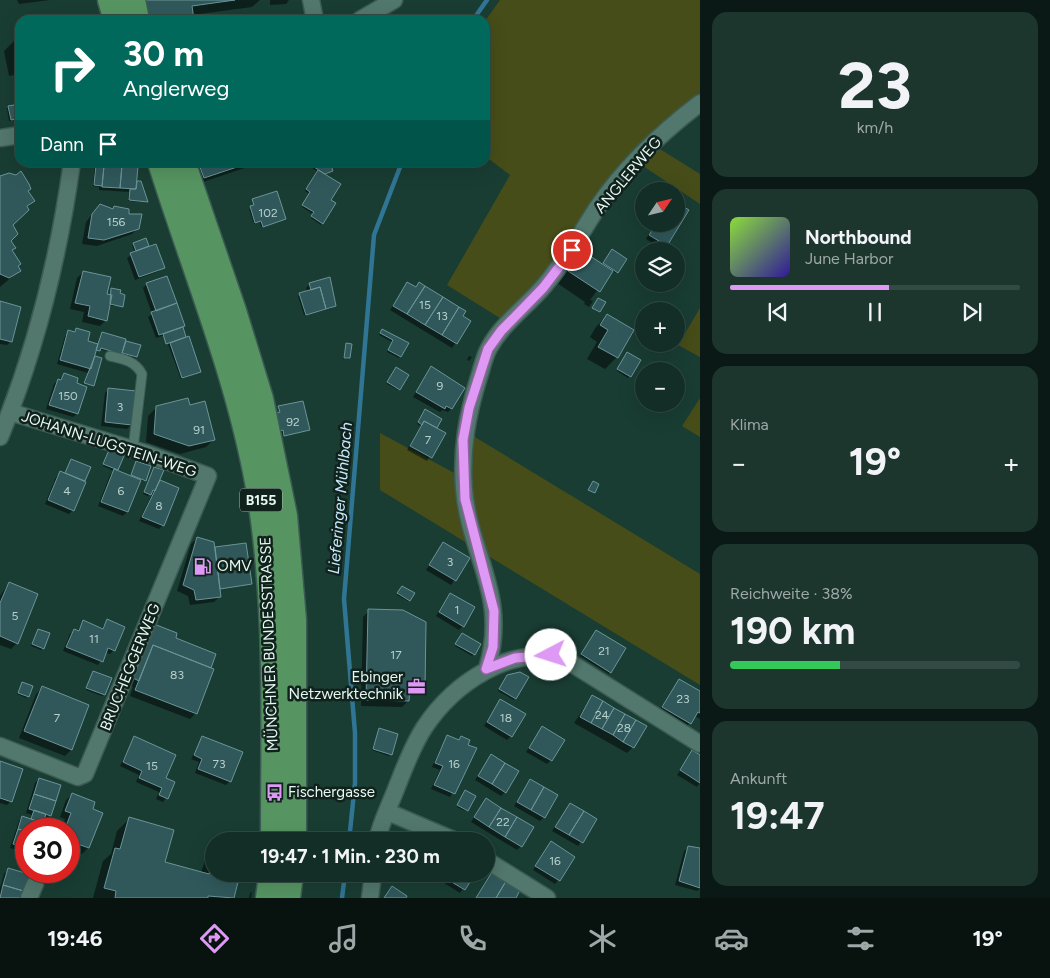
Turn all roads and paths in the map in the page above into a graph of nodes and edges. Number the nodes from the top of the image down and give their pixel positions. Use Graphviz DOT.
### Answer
graph roads {
  1 [pos="111,0"];
  2 [pos="132,0"];
  3 [pos="311,0"];
  4 [pos="394,0"];
  5 [pos="116,15"];
  6 [pos="135,15"];
  7 [pos="314,15"];
  8 [pos="368,15"];
  9 [pos="700,103"];
  10 [pos="15,136"];
  11 [pos="0,138"];
  12 [pos="71,167"];
  13 [pos="163,167"];
  14 [pos="184,167"];
  15 [pos="110,356"];
  16 [pos="10,412"];
  17 [pos="0,437"];
  18 [pos="133,450"];
  19 [pos="208,476"];
  20 [pos="486,669"];
  21 [pos="700,744"];
  22 [pos="0,746"];
  23 [pos="388,812"];
  24 [pos="274,832"];
  25 [pos="293,832"];
  26 [pos="380,832"];
  27 [pos="435,832"];
  28 [pos="495,866"];
  29 [pos="271,882"];
  30 [pos="289,882"];
  31 [pos="372,882"];
  32 [pos="269,898"];
  33 [pos="287,898"];
  34 [pos="370,898"];
  35 [pos="548,898"];
  1 -- 5 [label="main road"];
  2 -- 6 [label="main road"];
  3 -- 7 [label="street"];
  4 -- 8 [label="street"];
  9 -- 20 [label="street, ANGLERWEG"];
  10 -- 11 [label="street"];
  12 -- 16 [label="street"];
  13 -- 24 [label="main road, MÜNCHNER BUNDESSTRASSE / B155"];
  14 -- 25 [label="main road, MÜNCHNER BUNDESSTRASSE / B155"];
  15 -- 18 [label="lane"];
  16 -- 17 [label="street"];
  16 -- 18 [label="street, JOHANN-LUGSTEIN-WEG"];
  18 -- 19 [label="street, JOHANN-LUGSTEIN-WEG"];
  19 -- 22 [label="street, BRUCHEGGERWEG"];
  20 -- 21 [label="street"];
  20 -- 23 [label="street"];
  23 -- 26 [label="street"];
  23 -- 27 [label="street"];
  28 -- 35 [label="street"];
  29 -- 32 [label="main road"];
  30 -- 33 [label="main road"];
  31 -- 34 [label="street"];
}
